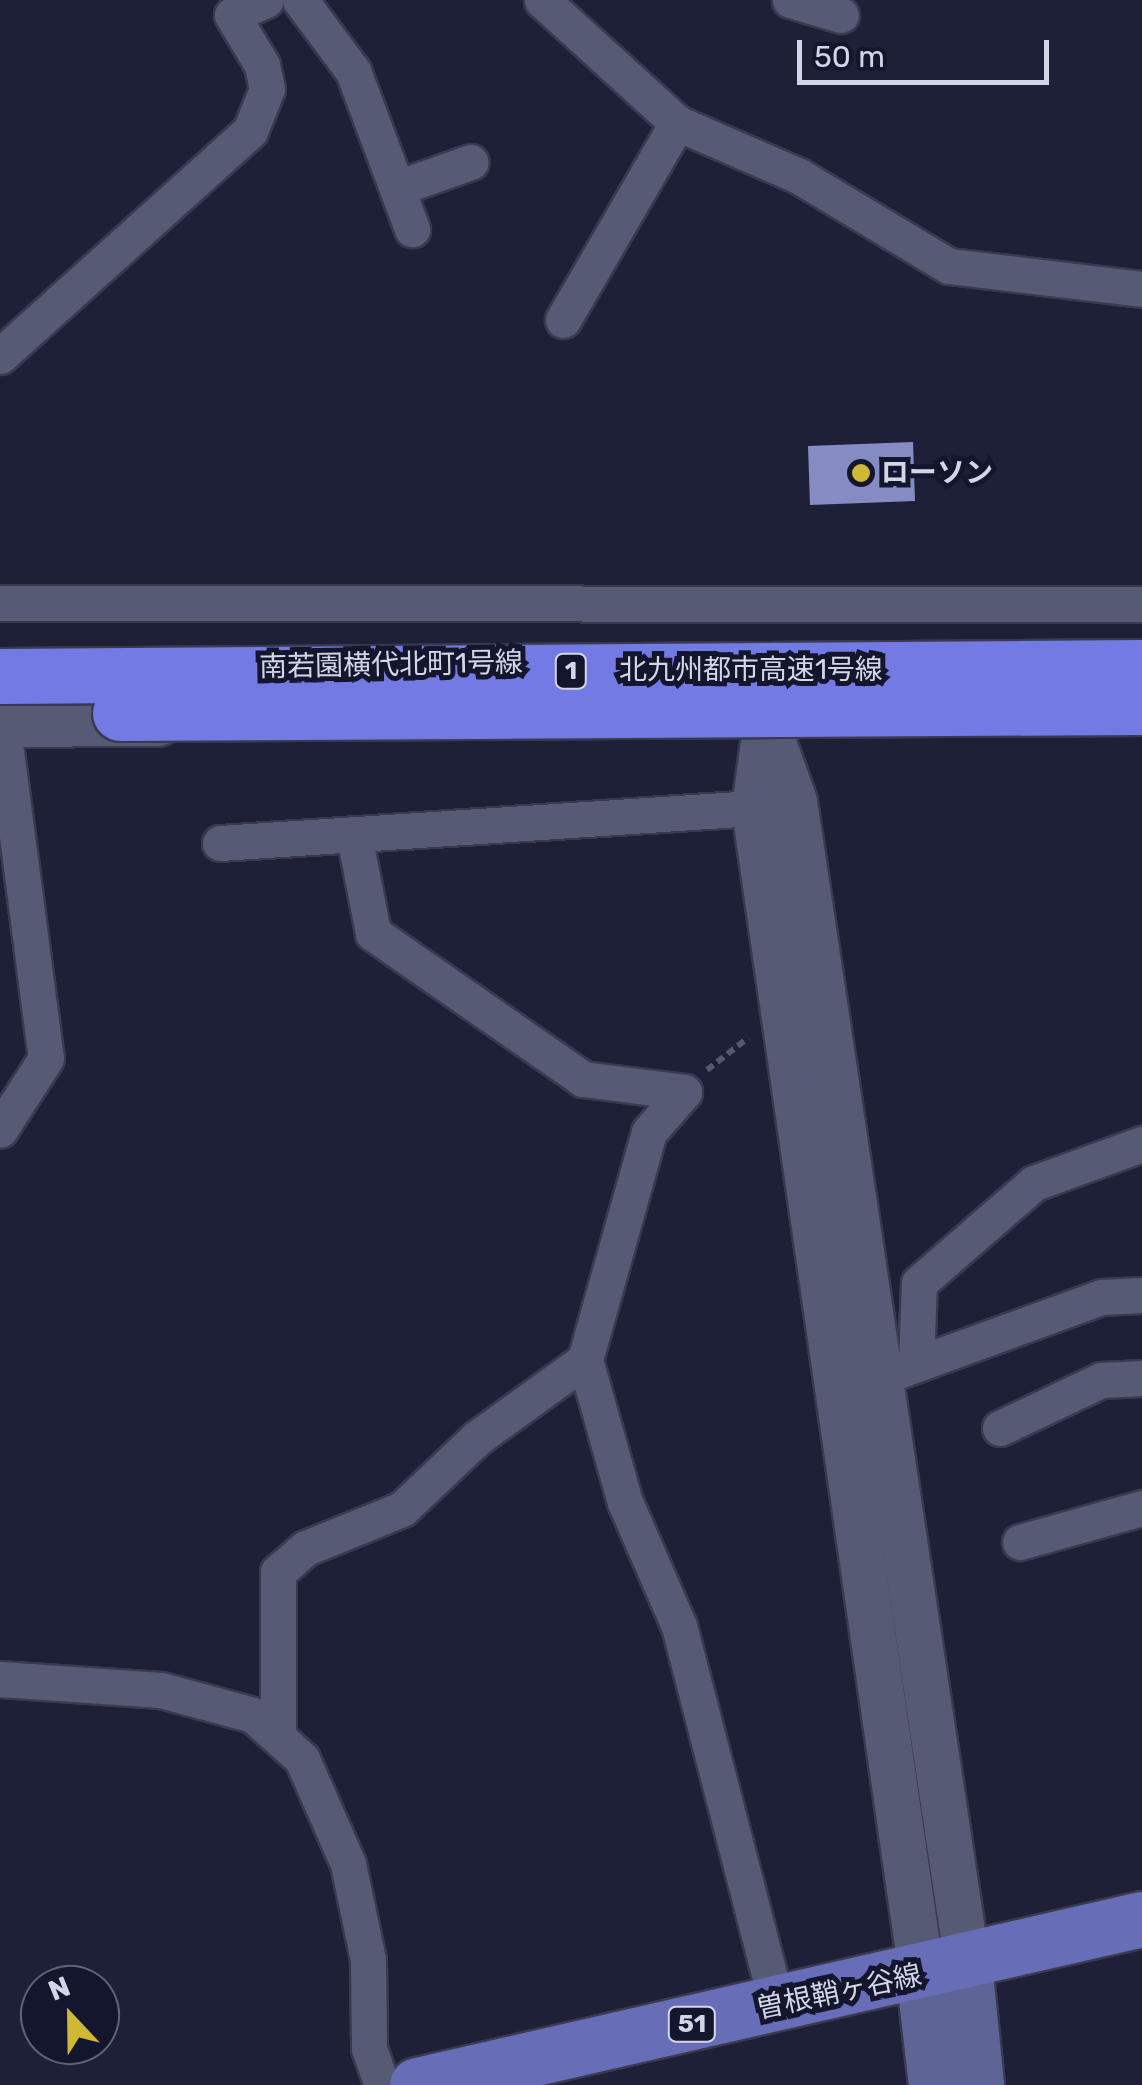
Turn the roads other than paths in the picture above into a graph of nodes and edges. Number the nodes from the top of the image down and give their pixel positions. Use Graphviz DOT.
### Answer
graph roads {
  1 [pos="266,0"];
  2 [pos="300,0"];
  3 [pos="790,0"];
  4 [pos="557,2"];
  5 [pos="226,7"];
  6 [pos="840,15"];
  7 [pos="678,123"];
  8 [pos="471,162"];
  9 [pos="397,188"];
  10 [pos="412,229"];
  11 [pos="1142,290"];
  12 [pos="563,320"];
  13 [pos="0,356"];
  14 [pos="0,603"];
  15 [pos="1142,604"];
  16 [pos="756,662"];
  17 [pos="1142,664"];
  18 [pos="1,702"];
  19 [pos="1142,707"];
  20 [pos="1142,720"];
  21 [pos="766,721"];
  22 [pos="754,808"];
  23 [pos="354,835"];
  24 [pos="220,843"];
  25 [pos="0,1130"];
  26 [pos="1142,1144"];
  27 [pos="1142,1296"];
  28 [pos="585,1360"];
  29 [pos="899,1370"];
  30 [pos="1142,1378"];
  31 [pos="1000,1428"];
  32 [pos="1142,1508"];
  33 [pos="1020,1542"];
  34 [pos="0,1679"];
  35 [pos="278,1737"];
  36 [pos="1142,1919"];
  37 [pos="944,1969"];
  38 [pos="777,2004"];
  39 [pos="382,2085"];
  40 [pos="417,2085"];
  41 [pos="934,2085"];
  42 [pos="979,2085"];
  1 -- 5 [label="street"];
  2 -- 9 [label="street"];
  3 -- 6 [label="street"];
  4 -- 7 [label="street"];
  5 -- 13 [label="street"];
  7 -- 11 [label="street"];
  7 -- 12 [label="street"];
  8 -- 9 [label="street"];
  9 -- 10 [label="street"];
  14 -- 15 [label="street"];
  16 -- 17 [label="street, 南若園横代北町1号線"];
  16 -- 18 [label="street, 南若園横代北町1号線"];
  16 -- 21 [label="street"];
  17 -- 18 [label="highway, 北九州都市高速1号線 / 1, bridge"];
  18 -- 19 [label="highway, 北九州都市高速1号線 / 1, bridge"];
  18 -- 21 [label="street, 南若園横代北町1号線"];
  18 -- 25 [label="street"];
  20 -- 21 [label="street, 南若園横代北町1号線"];
  21 -- 22 [label="street"];
  21 -- 29 [label="street"];
  22 -- 23 [label="street"];
  22 -- 37 [label="street"];
  23 -- 24 [label="street"];
  23 -- 28 [label="street"];
  26 -- 29 [label="street"];
  27 -- 29 [label="street"];
  28 -- 35 [label="street"];
  28 -- 38 [label="street"];
  29 -- 37 [label="street"];
  30 -- 31 [label="street"];
  32 -- 33 [label="street"];
  34 -- 35 [label="street"];
  35 -- 39 [label="street"];
  36 -- 37 [label="main road, 曽根鞘ヶ谷線 / 51"];
  37 -- 38 [label="main road, 曽根鞘ヶ谷線 / 51"];
  37 -- 41 [label="main road"];
  37 -- 42 [label="main road"];
  38 -- 40 [label="main road, 曽根鞘ヶ谷線 / 51"];
}
